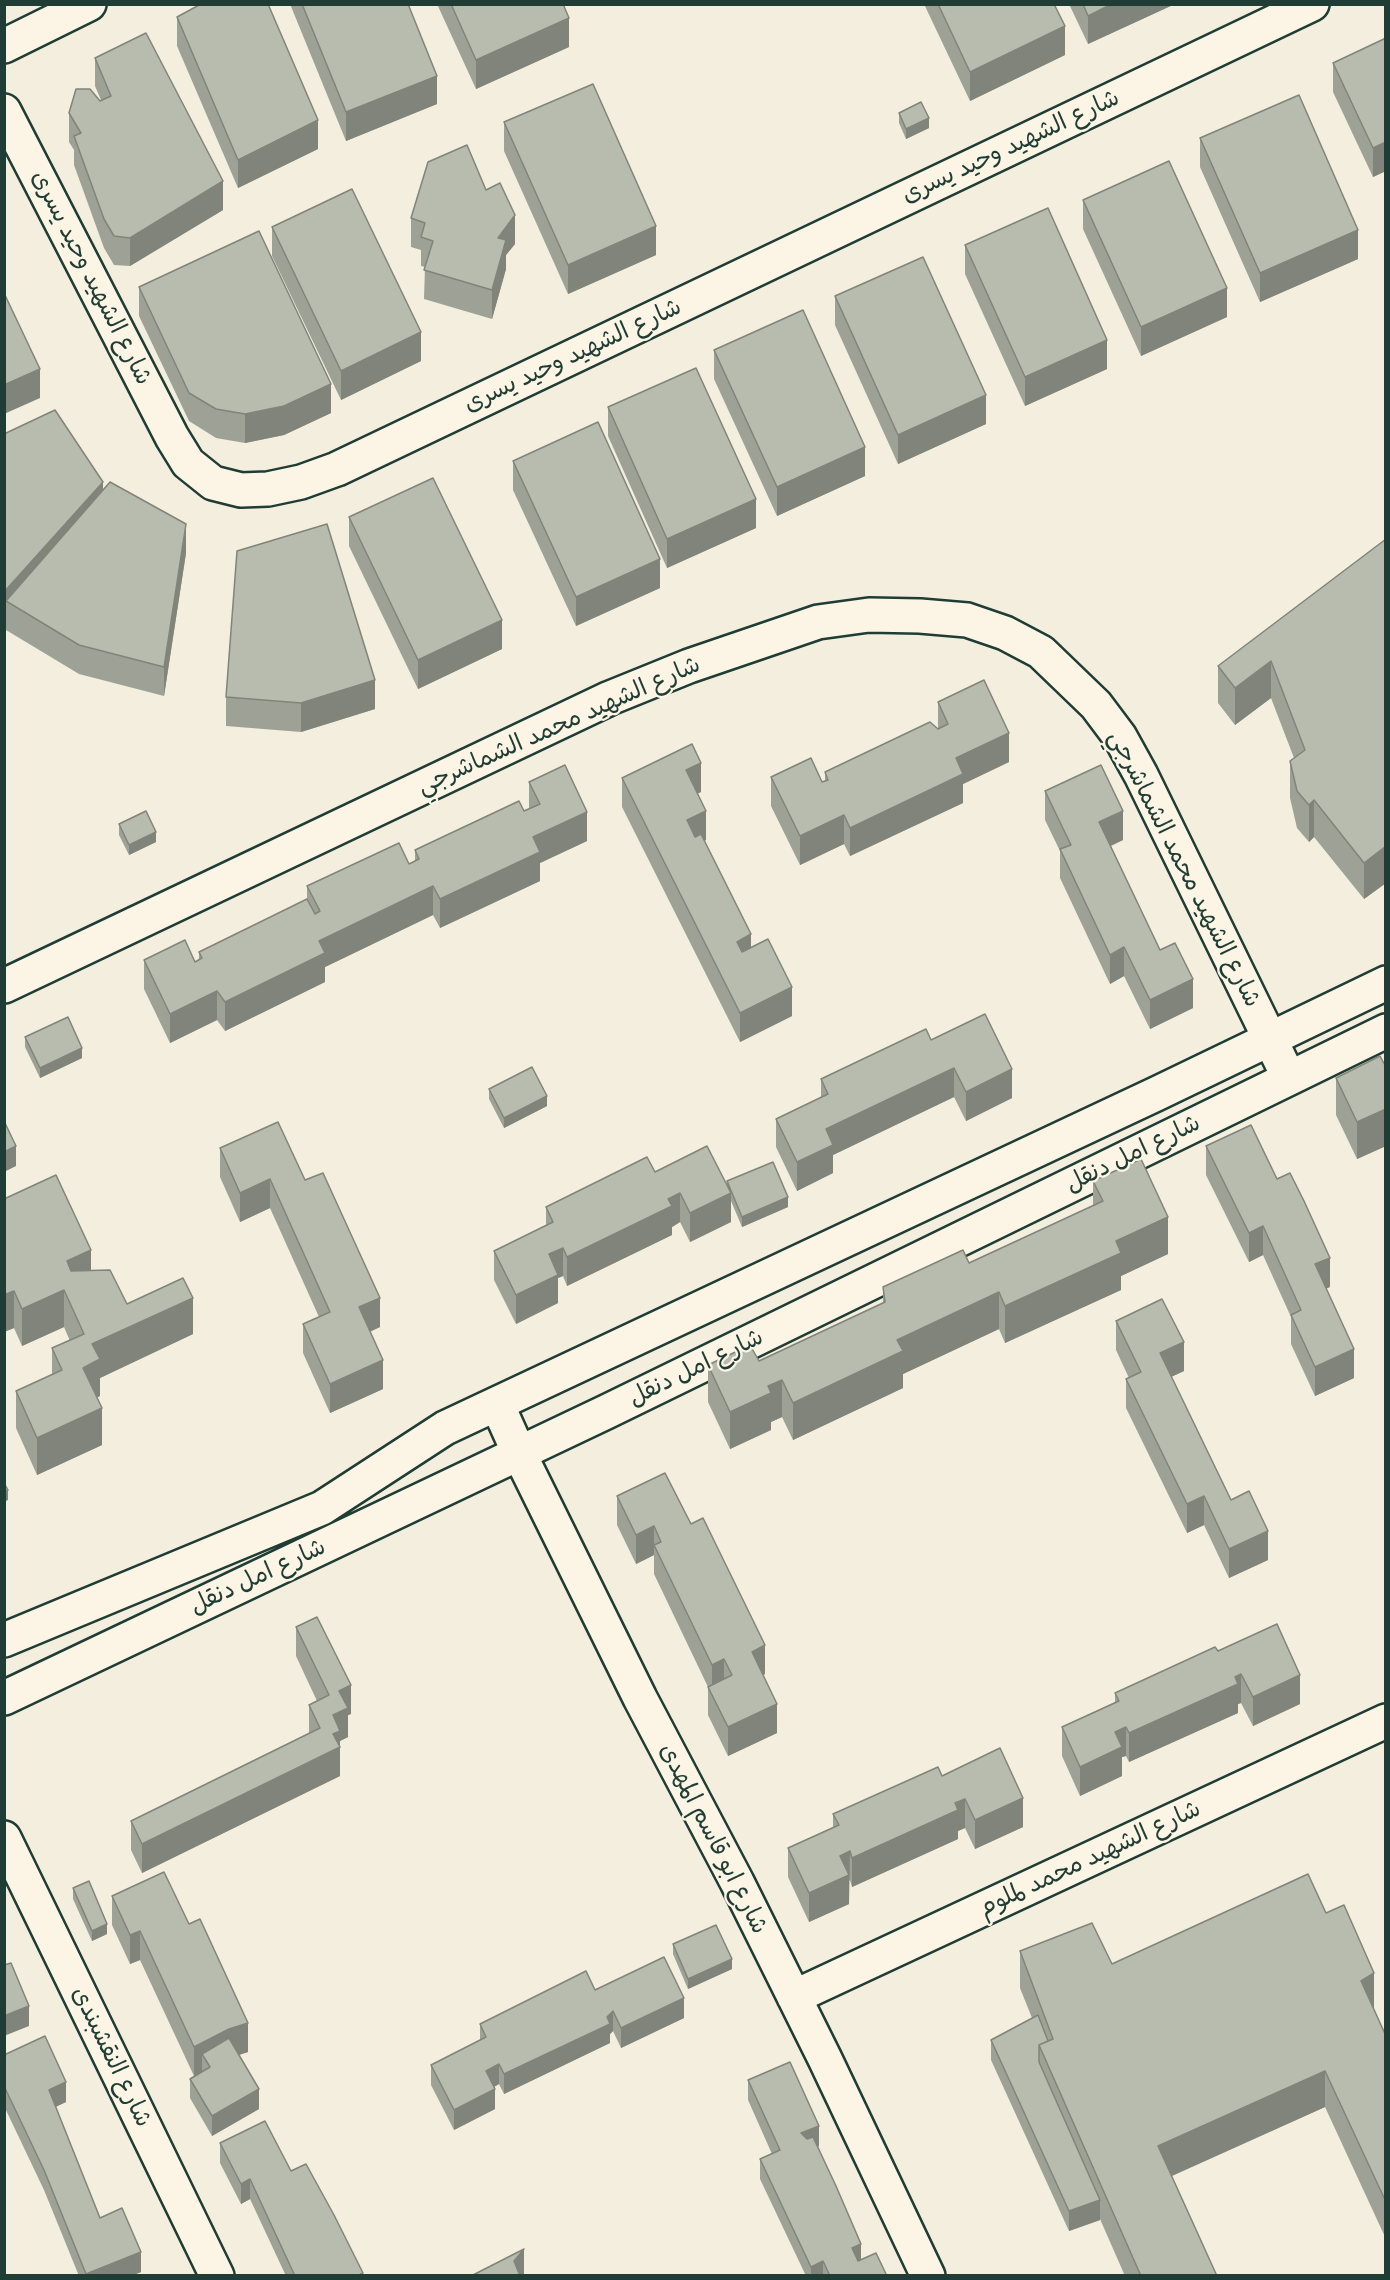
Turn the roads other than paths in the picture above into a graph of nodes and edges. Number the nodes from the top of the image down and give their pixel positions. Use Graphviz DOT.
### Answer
graph roads {
  1 [pos="89,4"];
  2 [pos="1312,4"];
  3 [pos="4,46"];
  4 [pos="4,111"];
  5 [pos="1386,983"];
  6 [pos="4,986"];
  7 [pos="1386,1031"];
  8 [pos="1270,1039"];
  9 [pos="1289,1078"];
  10 [pos="497,1404"];
  11 [pos="519,1453"];
  12 [pos="4,1640"];
  13 [pos="4,1698"];
  14 [pos="1386,1721"];
  15 [pos="4,1838"];
  16 [pos="794,1997"];
  17 [pos="216,2276"];
  18 [pos="928,2276"];
  1 -- 3 [label="street"];
  2 -- 4 [label="street, شارع الشهيد وحيد يسرى"];
  5 -- 8 [label="street, شارع امل دنقل"];
  6 -- 8 [label="street, شارع الشهيد محمد الشماشرجي"];
  7 -- 9 [label="street, شارع امل دنقل"];
  8 -- 9 [label="street, شارع الشهيد محمد الشماشرجي"];
  8 -- 10 [label="street, شارع امل دنقل"];
  9 -- 11 [label="street, شارع امل دنقل"];
  10 -- 11 [label="street, شارع ابو قاسم المهدى"];
  10 -- 12 [label="street, شارع امل دنقل"];
  11 -- 13 [label="street, شارع امل دنقل"];
  11 -- 16 [label="street, شارع ابو قاسم المهدى"];
  14 -- 16 [label="street, شارع الشهيد محمد لملوم"];
  15 -- 17 [label="street, شارع النقشبندى"];
  16 -- 18 [label="street, شارع ابو قاسم المهدى"];
}
